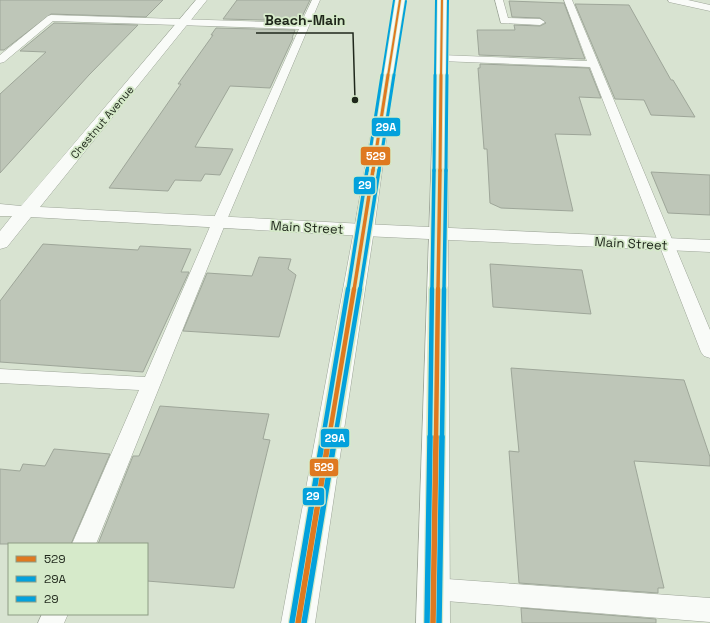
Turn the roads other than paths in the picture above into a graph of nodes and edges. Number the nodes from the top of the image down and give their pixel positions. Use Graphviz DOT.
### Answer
graph roads {
  1 [pos="202,0"];
  2 [pos="316,0"];
  3 [pos="400,0"];
  4 [pos="442,0"];
  5 [pos="499,0"];
  6 [pos="568,0"];
  7 [pos="673,0"];
  8 [pos="706,7"];
  9 [pos="706,20"];
  10 [pos="185,22"];
  11 [pos="540,22"];
  12 [pos="304,26"];
  13 [pos="441,58"];
  14 [pos="0,60"];
  15 [pos="594,64"];
  16 [pos="0,210"];
  17 [pos="26,211"];
  18 [pos="219,222"];
  19 [pos="364,230"];
  20 [pos="438,233"];
  21 [pos="0,242"];
  22 [pos="666,244"];
  23 [pos="710,246"];
  24 [pos="710,352"];
  25 [pos="0,376"];
  26 [pos="151,384"];
  27 [pos="84,543"];
  28 [pos="433,590"];
  29 [pos="710,610"];
  30 [pos="298,623"];
  31 [pos="433,623"];
  1 -- 10 [label="main road, Chestnut Avenue"];
  2 -- 12 [label="lane"];
  3 -- 19 [label="main road"];
  4 -- 13 [label="main road"];
  5 -- 11 [label="lane"];
  6 -- 15 [label="lane"];
  7 -- 8 [label="main road"];
  8 -- 9 [label="main road"];
  10 -- 12 [label="lane"];
  10 -- 14 [label="lane"];
  10 -- 17 [label="main road, Chestnut Avenue"];
  12 -- 18 [label="lane"];
  13 -- 15 [label="lane"];
  13 -- 20 [label="main road"];
  15 -- 22 [label="lane"];
  16 -- 17 [label="main road, Main Street"];
  17 -- 18 [label="main road, Main Street"];
  17 -- 21 [label="main road, Chestnut Avenue"];
  18 -- 19 [label="main road, Main Street"];
  18 -- 26 [label="lane"];
  19 -- 20 [label="main road, Main Street"];
  19 -- 30 [label="main road"];
  20 -- 22 [label="main road, Main Street"];
  20 -- 28 [label="main road"];
  22 -- 23 [label="main road, Main Street"];
  22 -- 24 [label="lane"];
  25 -- 26 [label="lane"];
  26 -- 27 [label="lane"];
  28 -- 29 [label="lane"];
  28 -- 31 [label="main road"];
}
